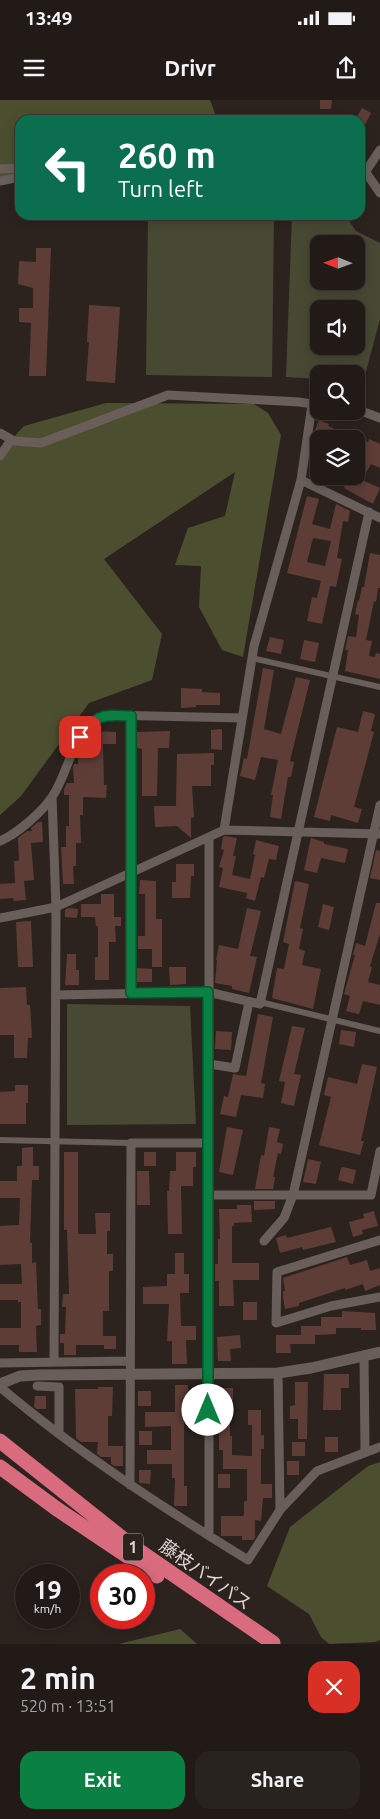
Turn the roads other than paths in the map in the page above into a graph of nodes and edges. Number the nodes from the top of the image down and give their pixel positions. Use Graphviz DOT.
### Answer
graph roads {
  1 [pos="380,150"];
  2 [pos="365,166"];
  3 [pos="15,168"];
  4 [pos="0,169"];
  5 [pos="365,171"];
  6 [pos="15,178"];
  7 [pos="0,181"];
  8 [pos="380,193"];
  9 [pos="310,405"];
  10 [pos="365,412"];
  11 [pos="380,418"];
  12 [pos="312,420"];
  13 [pos="0,433"];
  14 [pos="11,440"];
  15 [pos="0,456"];
  16 [pos="301,480"];
  17 [pos="369,512"];
  18 [pos="380,518"];
  19 [pos="252,658"];
  20 [pos="332,677"];
  21 [pos="380,687"];
  22 [pos="131,716"];
  23 [pos="242,718"];
  24 [pos="52,797"];
  25 [pos="380,805"];
  26 [pos="224,830"];
  27 [pos="298,832"];
  28 [pos="377,834"];
  29 [pos="210,838"];
  30 [pos="0,841"];
  31 [pos="131,874"];
  32 [pos="56,907"];
  33 [pos="0,918"];
  34 [pos="208,992"];
  35 [pos="131,993"];
  36 [pos="56,995"];
  37 [pos="249,1002"];
  38 [pos="260,1002"];
  39 [pos="332,1020"];
  40 [pos="380,1031"];
  41 [pos="209,1064"];
  42 [pos="0,1140"];
  43 [pos="56,1140"];
  44 [pos="131,1143"];
  45 [pos="209,1143"];
  46 [pos="380,1151"];
  47 [pos="209,1195"];
  48 [pos="293,1195"];
  49 [pos="380,1240"];
  50 [pos="264,1241"];
  51 [pos="380,1297"];
  52 [pos="380,1352"];
  53 [pos="364,1356"];
  54 [pos="130,1361"];
  55 [pos="54,1362"];
  56 [pos="0,1363"];
  57 [pos="278,1373"];
  58 [pos="130,1374"];
  59 [pos="208,1374"];
  60 [pos="0,1385"];
  61 [pos="37,1386"];
  62 [pos="59,1433"];
  63 [pos="0,1441"];
  64 [pos="380,1446"];
  65 [pos="365,1452"];
  66 [pos="0,1466"];
  67 [pos="130,1485"];
  68 [pos="280,1510"];
  69 [pos="209,1536"];
  70 [pos="274,1644"];
  1 -- 2 [label="street"];
  3 -- 4 [label="street"];
  5 -- 8 [label="street"];
  6 -- 7 [label="street"];
  9 -- 14 [label="street"];
  10 -- 11 [label="street"];
  12 -- 16 [label="street"];
  13 -- 14 [label="street"];
  14 -- 15 [label="street"];
  16 -- 17 [label="street"];
  16 -- 19 [label="street"];
  17 -- 18 [label="street"];
  17 -- 20 [label="street"];
  19 -- 20 [label="street"];
  19 -- 23 [label="street"];
  20 -- 21 [label="street"];
  20 -- 27 [label="street"];
  22 -- 23 [label="street"];
  22 -- 24 [label="street"];
  22 -- 31 [label="street"];
  23 -- 26 [label="street"];
  24 -- 30 [label="street"];
  24 -- 32 [label="street"];
  25 -- 28 [label="street"];
  26 -- 27 [label="street"];
  26 -- 29 [label="street"];
  27 -- 28 [label="street"];
  27 -- 38 [label="street"];
  28 -- 39 [label="street"];
  29 -- 31 [label="street"];
  29 -- 34 [label="street"];
  31 -- 32 [label="street"];
  31 -- 35 [label="street"];
  32 -- 33 [label="street"];
  32 -- 36 [label="street"];
  34 -- 35 [label="street"];
  34 -- 37 [label="street"];
  34 -- 41 [label="street"];
  35 -- 36 [label="street"];
  36 -- 43 [label="street"];
  37 -- 38 [label="street"];
  37 -- 41 [label="street"];
  38 -- 39 [label="street"];
  39 -- 40 [label="street"];
  39 -- 48 [label="street"];
  41 -- 45 [label="street"];
  42 -- 43 [label="street"];
  43 -- 44 [label="street"];
  43 -- 55 [label="street"];
  44 -- 45 [label="street"];
  44 -- 54 [label="street"];
  45 -- 47 [label="street"];
  46 -- 48 [label="street"];
  47 -- 48 [label="street"];
  47 -- 59 [label="street"];
  48 -- 50 [label="street"];
  49 -- 51 [label="street"];
  52 -- 53 [label="street"];
  53 -- 57 [label="street"];
  53 -- 65 [label="street"];
  54 -- 55 [label="street"];
  54 -- 58 [label="street"];
  55 -- 56 [label="street"];
  57 -- 59 [label="street"];
  57 -- 68 [label="street"];
  58 -- 59 [label="street"];
  58 -- 60 [label="street"];
  58 -- 67 [label="street"];
  59 -- 69 [label="street"];
  60 -- 62 [label="street"];
  61 -- 62 [label="street"];
  62 -- 67 [label="street"];
  63 -- 70 [label="highway, 藤枝バイパス / 1"];
  64 -- 65 [label="street"];
  65 -- 68 [label="street"];
  66 -- 70 [label="highway, 藤枝バイパス / 1"];
  67 -- 69 [label="street"];
  68 -- 69 [label="street"];
}
